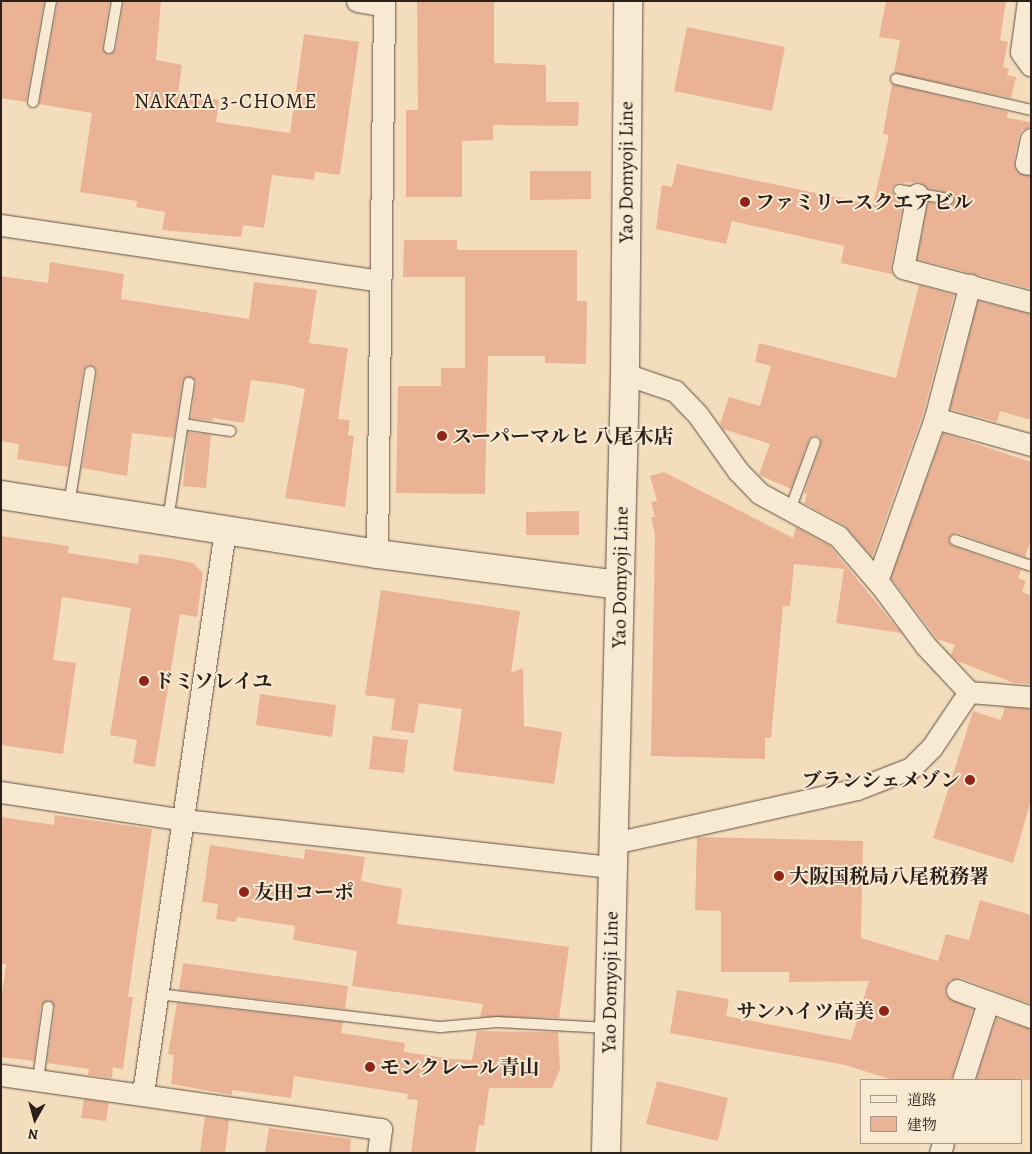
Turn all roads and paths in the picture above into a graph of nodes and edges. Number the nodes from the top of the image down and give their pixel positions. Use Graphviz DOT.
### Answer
graph roads {
  1 [pos="51,1"];
  2 [pos="117,1"];
  3 [pos="357,1"];
  4 [pos="628,1"];
  5 [pos="1028,1"];
  6 [pos="384,3"];
  7 [pos="1028,28"];
  8 [pos="109,48"];
  9 [pos="1031,66"];
  10 [pos="896,80"];
  11 [pos="33,102"];
  12 [pos="1031,110"];
  13 [pos="1031,139"];
  14 [pos="1031,164"];
  15 [pos="908,192"];
  16 [pos="948,199"];
  17 [pos="1,225"];
  18 [pos="380,281"];
  19 [pos="970,284"];
  20 [pos="1031,302"];
  21 [pos="90,372"];
  22 [pos="625,374"];
  23 [pos="189,383"];
  24 [pos="935,418"];
  25 [pos="183,424"];
  26 [pos="230,431"];
  27 [pos="815,442"];
  28 [pos="1031,445"];
  29 [pos="1,495"];
  30 [pos="69,506"];
  31 [pos="790,510"];
  32 [pos="168,521"];
  33 [pos="226,530"];
  34 [pos="955,540"];
  35 [pos="376,554"];
  36 [pos="1031,566"];
  37 [pos="877,581"];
  38 [pos="620,585"];
  39 [pos="969,692"];
  40 [pos="1031,697"];
  41 [pos="1,792"];
  42 [pos="185,820"];
  43 [pos="613,855"];
  44 [pos="957,990"];
  45 [pos="158,994"];
  46 [pos="988,1002"];
  47 [pos="48,1007"];
  48 [pos="1031,1018"];
  49 [pos="609,1028"];
  50 [pos="1,1075"];
  51 [pos="963,1079"];
  52 [pos="38,1080"];
  53 [pos="142,1093"];
  54 [pos="378,1153"];
  55 [pos="606,1153"];
  1 -- 11 [label="lane"];
  2 -- 8 [label="lane"];
  3 -- 6 [label="street"];
  4 -- 22 [label="main road, Yao Domyoji Line"];
  5 -- 7 [label="street"];
  6 -- 18 [label="street"];
  7 -- 9 [label="street"];
  10 -- 12 [label="lane"];
  13 -- 14 [label="street"];
  15 -- 16 [label="lane"];
  15 -- 19 [label="street"];
  17 -- 18 [label="street"];
  18 -- 35 [label="street"];
  19 -- 20 [label="street"];
  19 -- 24 [label="street"];
  21 -- 30 [label="lane"];
  22 -- 31 [label="street"];
  22 -- 38 [label="main road, Yao Domyoji Line"];
  23 -- 25 [label="lane"];
  24 -- 28 [label="street"];
  24 -- 37 [label="street"];
  25 -- 26 [label="lane"];
  25 -- 32 [label="lane"];
  27 -- 31 [label="lane"];
  29 -- 30 [label="main road"];
  30 -- 32 [label="main road"];
  31 -- 37 [label="street"];
  32 -- 33 [label="main road"];
  33 -- 35 [label="main road"];
  33 -- 42 [label="street"];
  34 -- 36 [label="lane"];
  35 -- 38 [label="main road"];
  37 -- 39 [label="street"];
  38 -- 43 [label="main road, Yao Domyoji Line"];
  39 -- 40 [label="street"];
  39 -- 43 [label="street"];
  41 -- 42 [label="street"];
  42 -- 43 [label="street"];
  42 -- 45 [label="street"];
  43 -- 49 [label="main road, Yao Domyoji Line"];
  44 -- 46 [label="street"];
  45 -- 49 [label="lane"];
  45 -- 53 [label="street"];
  46 -- 48 [label="street"];
  46 -- 51 [label="street"];
  47 -- 52 [label="lane"];
  49 -- 55 [label="main road, Yao Domyoji Line"];
  50 -- 52 [label="street"];
  52 -- 53 [label="street"];
  53 -- 54 [label="street"];
}
